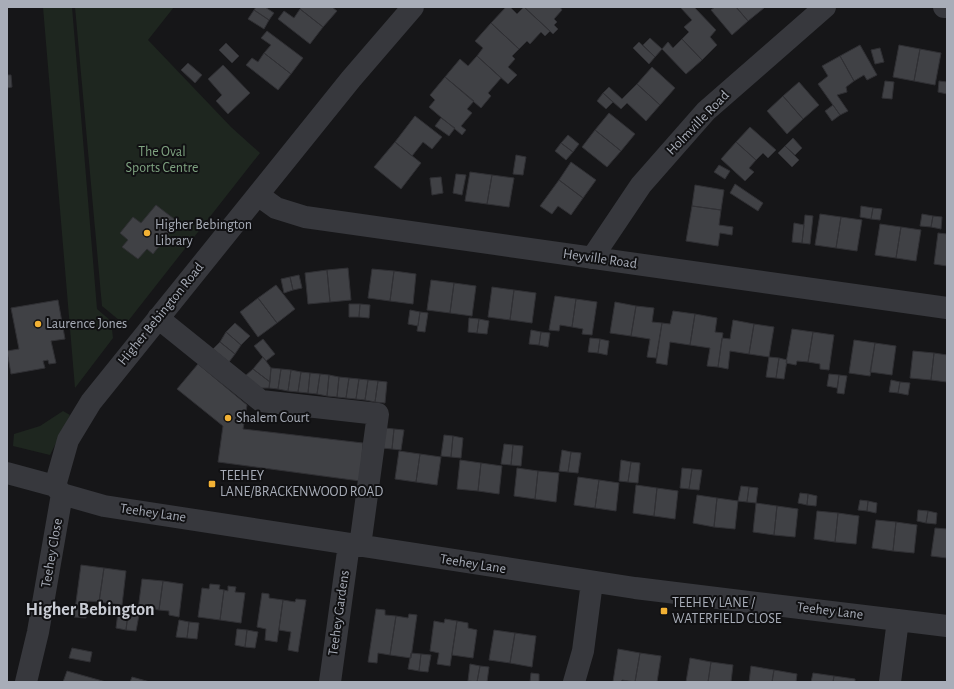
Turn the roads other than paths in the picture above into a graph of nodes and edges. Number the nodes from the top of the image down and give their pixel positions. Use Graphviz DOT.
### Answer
graph roads {
  1 [pos="413,7"];
  2 [pos="825,7"];
  3 [pos="258,195"];
  4 [pos="592,258"];
  5 [pos="947,308"];
  6 [pos="158,318"];
  7 [pos="7,473"];
  8 [pos="59,490"];
  9 [pos="354,545"];
  10 [pos="592,582"];
  11 [pos="898,620"];
  12 [pos="947,626"];
  13 [pos="26,682"];
  14 [pos="330,682"];
  15 [pos="574,682"];
  16 [pos="890,682"];
  1 -- 3 [label="street, Higher Bebington Road"];
  2 -- 4 [label="street, Holmville Road"];
  3 -- 4 [label="street, Heyville Road"];
  3 -- 6 [label="street, Higher Bebington Road"];
  4 -- 5 [label="street, Heyville Road"];
  6 -- 8 [label="street, Higher Bebington Road"];
  6 -- 9 [label="street, Teehey Gardens"];
  7 -- 8 [label="street, Teehey Lane"];
  8 -- 9 [label="street, Teehey Lane"];
  8 -- 13 [label="street, Teehey Close"];
  9 -- 10 [label="street, Teehey Lane"];
  9 -- 14 [label="street, Teehey Gardens"];
  10 -- 11 [label="street, Teehey Lane"];
  10 -- 15 [label="street"];
  11 -- 12 [label="street, Teehey Lane"];
  11 -- 16 [label="street"];
}
